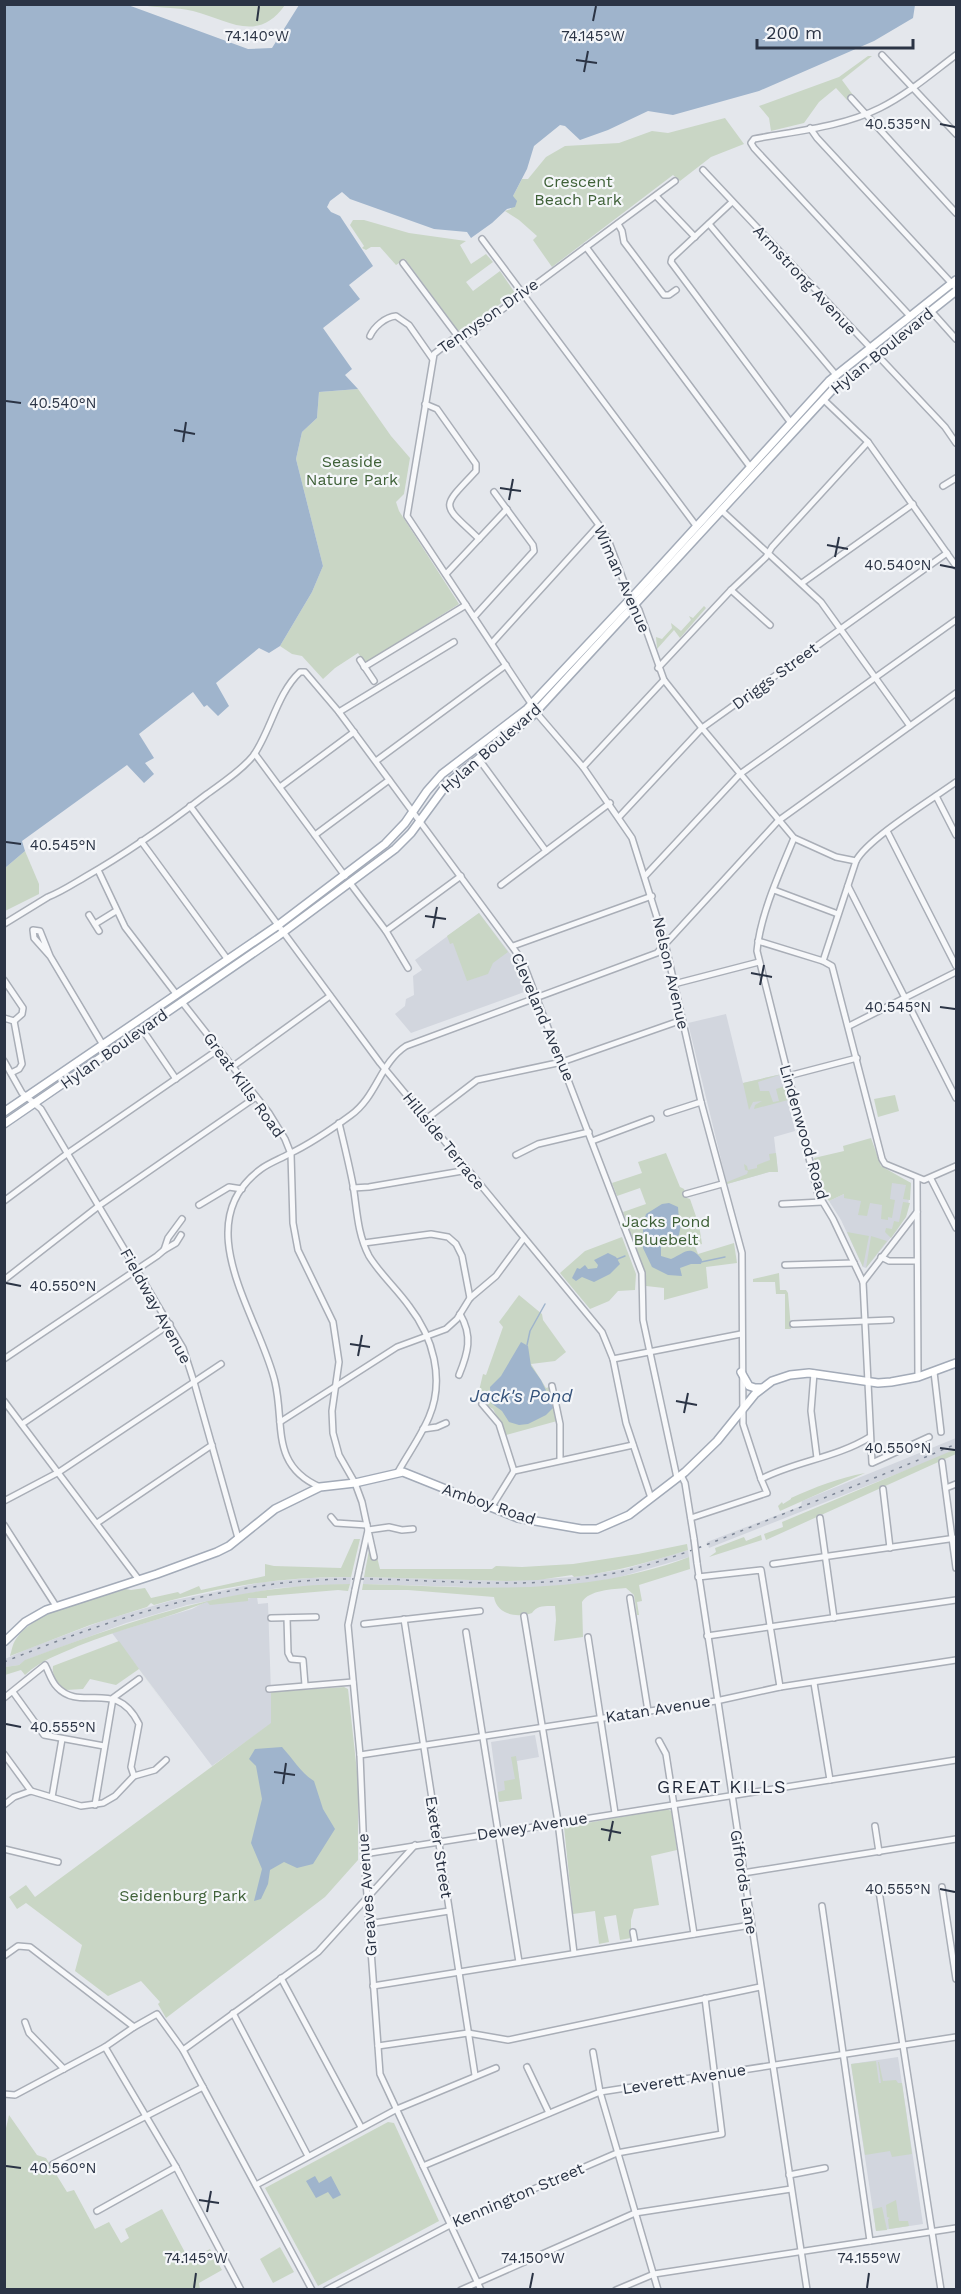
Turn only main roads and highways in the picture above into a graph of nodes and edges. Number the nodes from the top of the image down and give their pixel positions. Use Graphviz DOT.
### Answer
graph roads {
  1 [pos="955,285"];
  2 [pos="633,601"];
  3 [pos="4,1112"];
  4 [pos="4,1124"];
  5 [pos="957,1363"];
  6 [pos="741,1372"];
  7 [pos="762,1388"];
  8 [pos="5,1639"];
  1 -- 2 [label="main road, Hylan Boulevard"];
  1 -- 2 [label="main road, Hylan Boulevard"];
  2 -- 3 [label="main road, Hylan Boulevard"];
  2 -- 4 [label="main road, Hylan Boulevard"];
  5 -- 7 [label="main road, Amboy Road"];
  6 -- 7 [label="main road"];
  7 -- 8 [label="main road, Amboy Road"];
}
